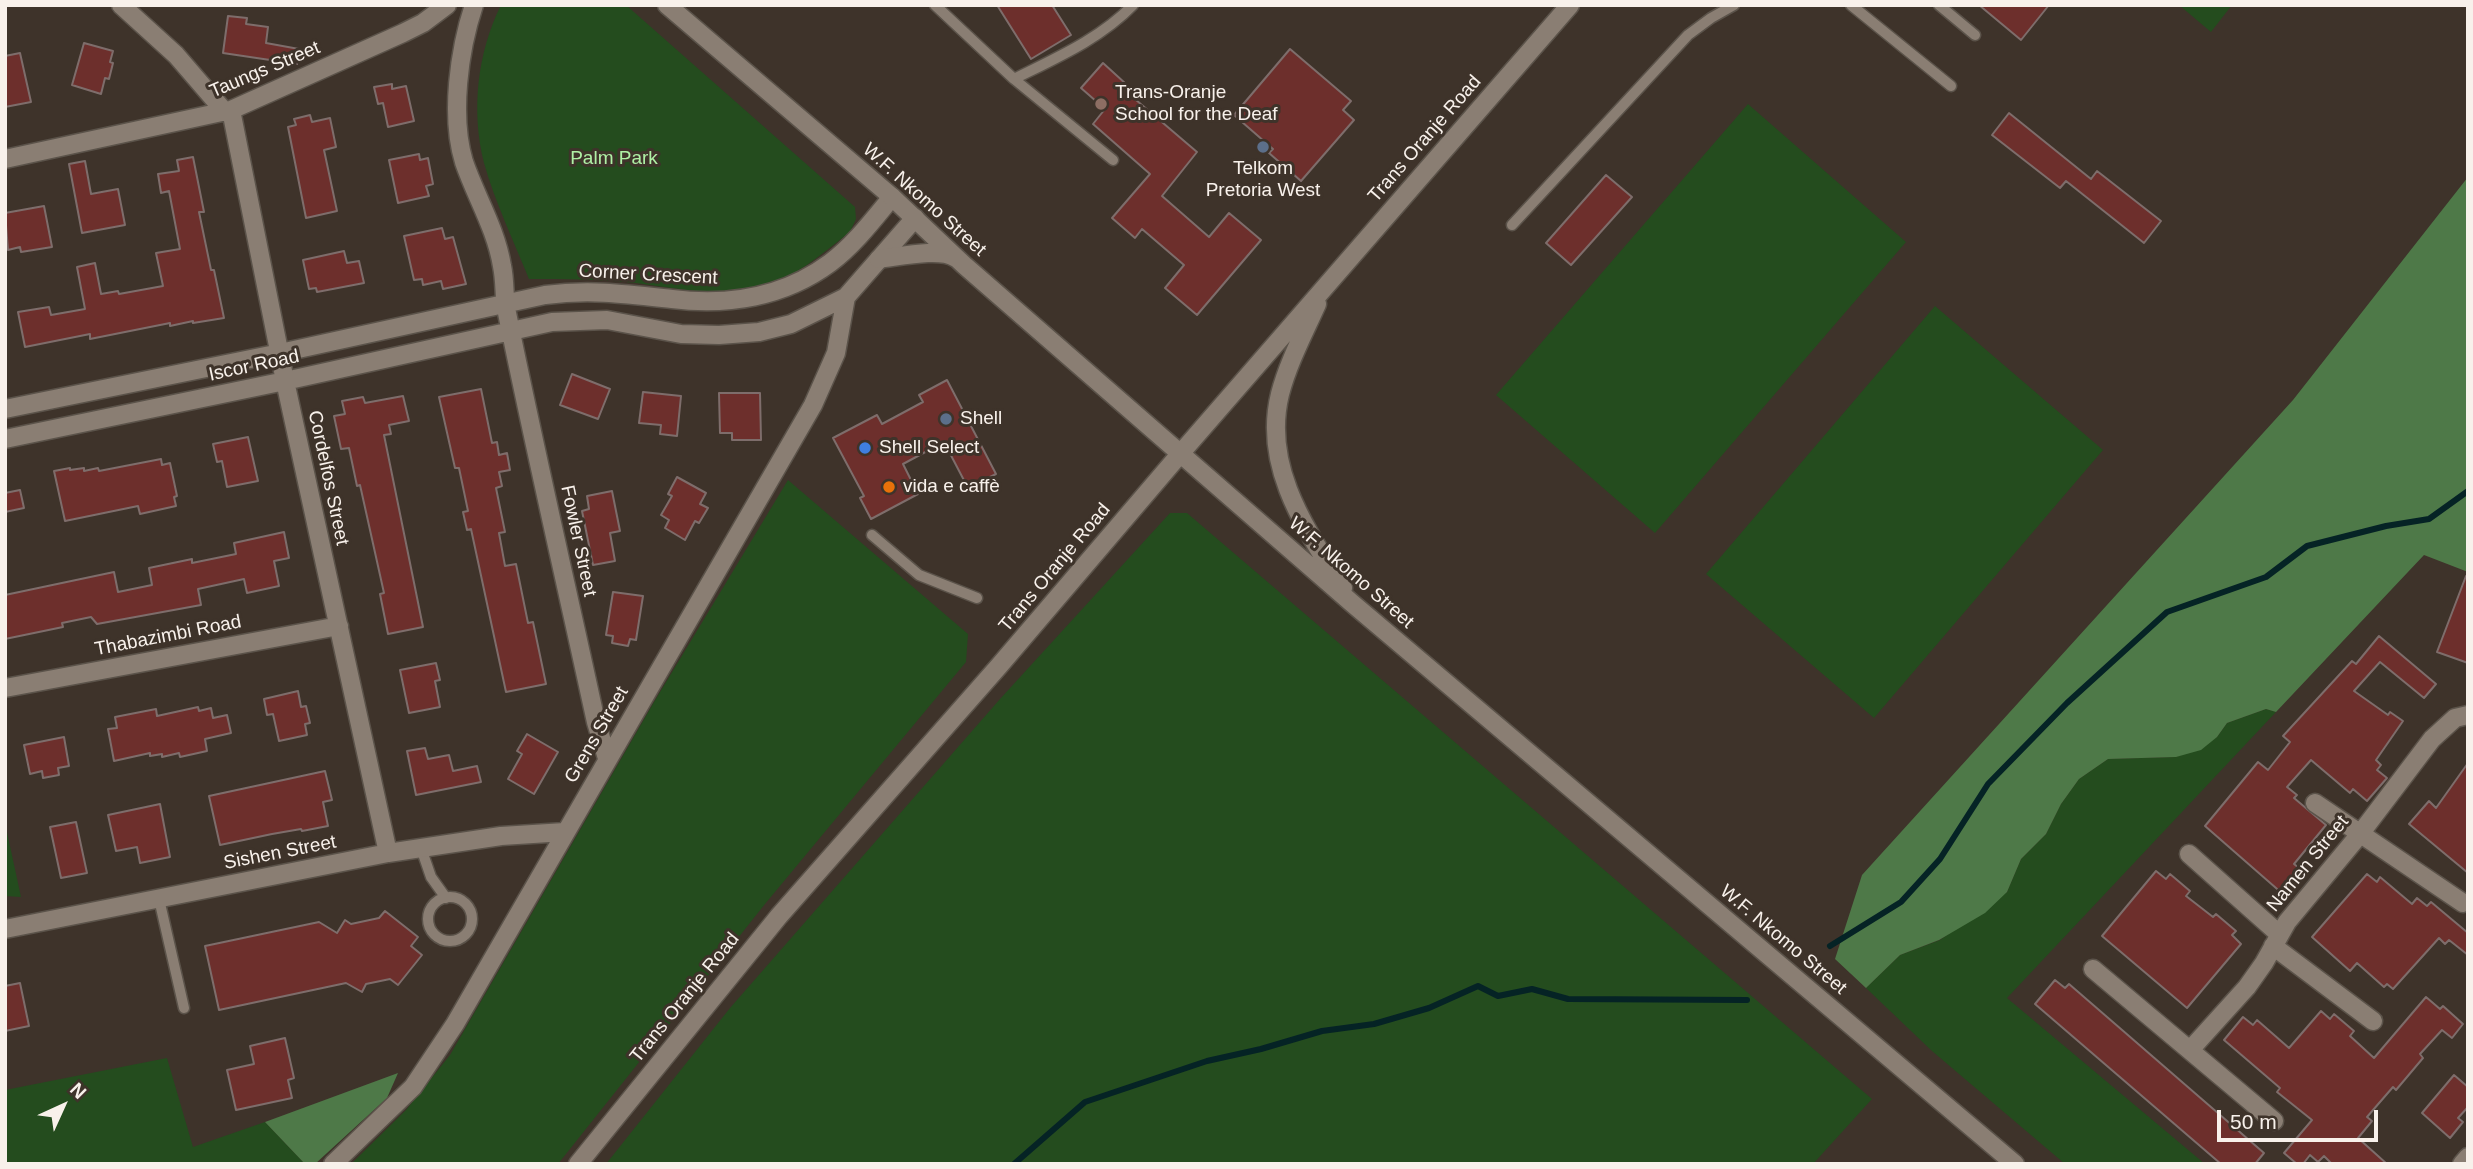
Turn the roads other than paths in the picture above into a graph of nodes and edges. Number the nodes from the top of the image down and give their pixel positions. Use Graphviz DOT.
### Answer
graph roads {
  1 [pos="121,5"];
  2 [pos="447,5"];
  3 [pos="474,5"];
  4 [pos="934,5"];
  5 [pos="1132,5"];
  6 [pos="1570,5"];
  7 [pos="1734,5"];
  8 [pos="1851,5"];
  9 [pos="1939,5"];
  10 [pos="675,9"];
  11 [pos="1975,35"];
  12 [pos="1014,79"];
  13 [pos="1951,86"];
  14 [pos="228,111"];
  15 [pos="5,159"];
  16 [pos="1113,160"];
  17 [pos="892,197"];
  18 [pos="915,219"];
  19 [pos="1512,225"];
  20 [pos="879,260"];
  21 [pos="964,265"];
  22 [pos="1326,285"];
  23 [pos="846,297"];
  24 [pos="505,303"];
  25 [pos="511,331"];
  26 [pos="280,353"];
  27 [pos="285,381"];
  28 [pos="5,409"];
  29 [pos="5,439"];
  30 [pos="1180,454"];
  31 [pos="872,535"];
  32 [pos="976,598"];
  33 [pos="1353,604"];
  34 [pos="339,626"];
  35 [pos="5,688"];
  36 [pos="2468,715"];
  37 [pos="607,758"];
  38 [pos="2315,803"];
  39 [pos="565,832"];
  40 [pos="2360,834"];
  41 [pos="421,848"];
  42 [pos="388,853"];
  43 [pos="2189,855"];
  44 [pos="446,898"];
  45 [pos="159,899"];
  46 [pos="2463,903"];
  47 [pos="5,929"];
  48 [pos="2276,940"];
  49 [pos="2094,969"];
  50 [pos="184,1008"];
  51 [pos="2373,1021"];
  52 [pos="2190,1050"];
  53 [pos="2274,1121"];
  54 [pos="2468,1157"];
  55 [pos="333,1164"];
  56 [pos="578,1164"];
  57 [pos="2015,1164"];
  58 [pos="2462,1164"];
  1 -- 14 [label="street, Cordelfos Street"];
  2 -- 14 [label="street, Taungs Street"];
  3 -- 24 [label="street"];
  4 -- 12 [label="lane"];
  5 -- 12 [label="lane"];
  6 -- 22 [label="street, Trans Oranje Road"];
  7 -- 19 [label="lane"];
  8 -- 13 [label="lane"];
  9 -- 11 [label="lane"];
  10 -- 17 [label="street, W.F. Nkomo Street"];
  12 -- 16 [label="lane"];
  14 -- 15 [label="street, Taungs Street"];
  14 -- 26 [label="street, Cordelfos Street"];
  17 -- 18 [label="street, W.F. Nkomo Street"];
  17 -- 24 [label="street, Corner Crescent"];
  18 -- 20 [label="street"];
  18 -- 21 [label="street, W.F. Nkomo Street"];
  20 -- 21 [label="street"];
  20 -- 23 [label="street"];
  21 -- 30 [label="street, W.F. Nkomo Street"];
  22 -- 30 [label="street, Trans Oranje Road"];
  22 -- 33 [label="street"];
  23 -- 25 [label="street"];
  23 -- 37 [label="street, Grens Street"];
  24 -- 25 [label="street, Fowler Street"];
  24 -- 26 [label="street, Iscor Road"];
  25 -- 27 [label="street, Iscor Road"];
  25 -- 37 [label="street, Fowler Street"];
  26 -- 27 [label="street, Cordelfos Street"];
  26 -- 28 [label="street, Iscor Road"];
  27 -- 29 [label="street, Iscor Road"];
  27 -- 34 [label="street, Cordelfos Street"];
  30 -- 33 [label="street, W.F. Nkomo Street"];
  30 -- 56 [label="street, Trans Oranje Road"];
  31 -- 32 [label="lane"];
  33 -- 57 [label="street, W.F. Nkomo Street"];
  34 -- 35 [label="street, Thabazimbi Road"];
  34 -- 42 [label="street, Cordelfos Street"];
  36 -- 40 [label="street, Namen Street"];
  37 -- 39 [label="street, Grens Street"];
  38 -- 40 [label="street"];
  39 -- 41 [label="street, Sishen Street"];
  39 -- 55 [label="street, Grens Street"];
  40 -- 46 [label="street"];
  40 -- 48 [label="street, Namen Street"];
  41 -- 42 [label="street, Sishen Street"];
  41 -- 44 [label="lane"];
  42 -- 45 [label="street, Sishen Street"];
  43 -- 48 [label="street"];
  44 -- 44 [label="lane"];
  45 -- 47 [label="street, Sishen Street"];
  45 -- 50 [label="lane"];
  48 -- 51 [label="street"];
  48 -- 52 [label="street, Namen Street"];
  49 -- 52 [label="street"];
  52 -- 53 [label="street"];
  54 -- 58 [label="street"];
}
